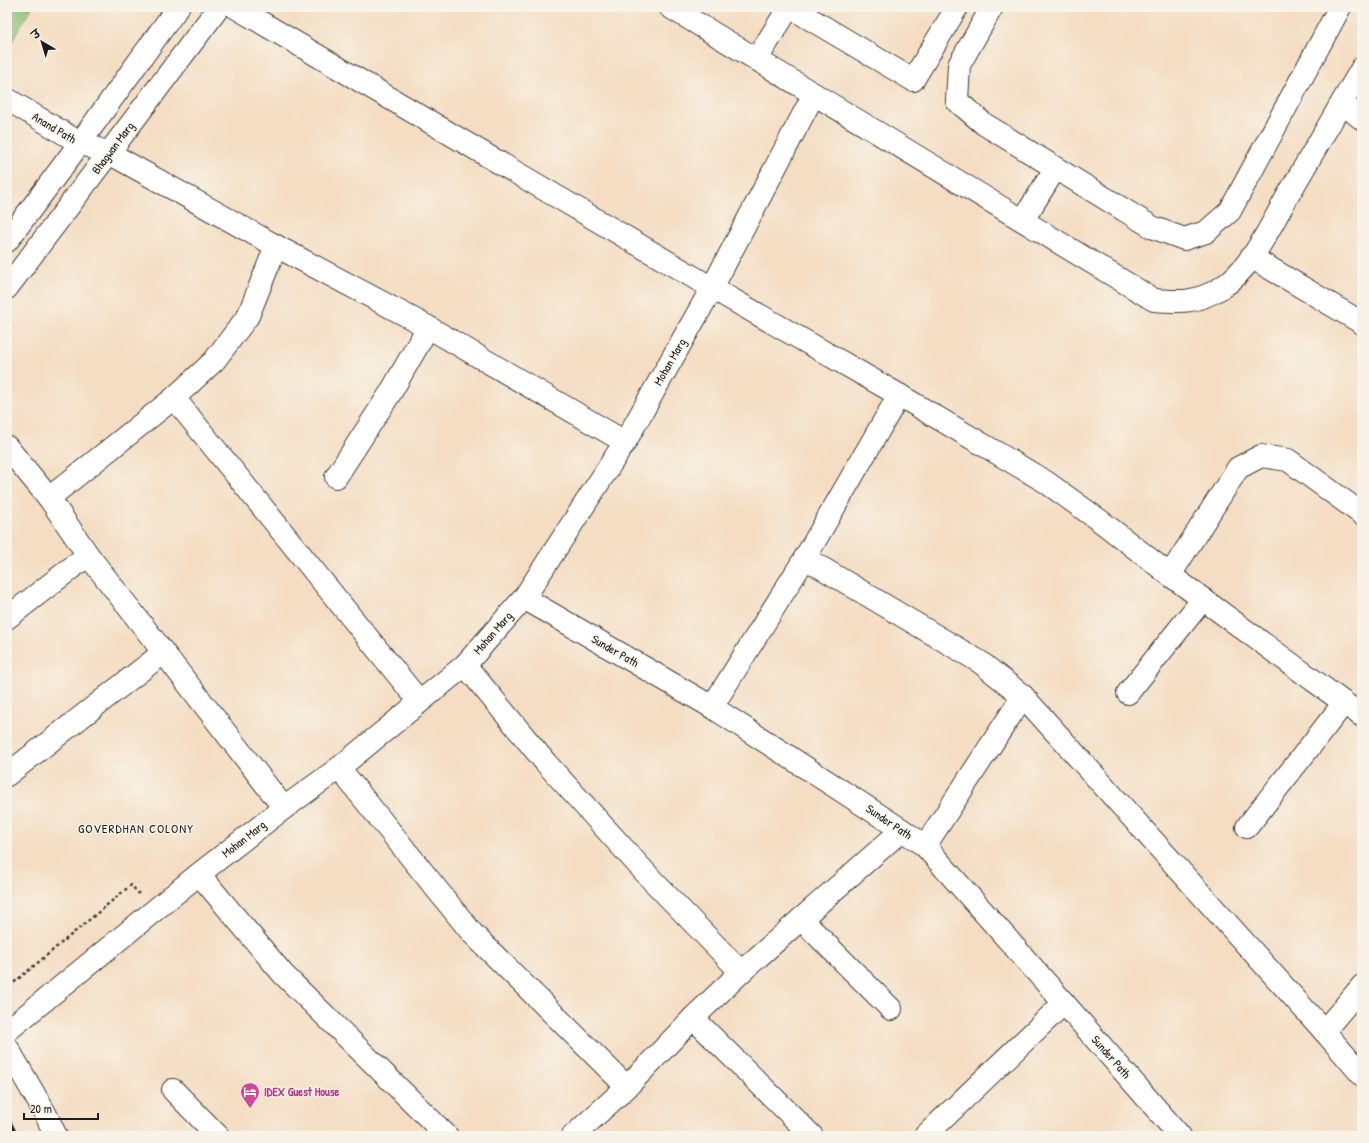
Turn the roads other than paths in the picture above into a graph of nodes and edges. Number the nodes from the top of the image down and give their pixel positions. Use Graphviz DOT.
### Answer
graph roads {
  1 [pos="178,7"];
  2 [pos="219,7"];
  3 [pos="235,7"];
  4 [pos="670,7"];
  5 [pos="790,7"];
  6 [pos="957,7"];
  7 [pos="992,7"];
  8 [pos="1340,7"];
  9 [pos="757,59"];
  10 [pos="1362,68"];
  11 [pos="814,94"];
  12 [pos="7,99"];
  13 [pos="1342,103"];
  14 [pos="1362,119"];
  15 [pos="80,143"];
  16 [pos="109,153"];
  17 [pos="1055,169"];
  18 [pos="1023,220"];
  19 [pos="7,241"];
  20 [pos="276,246"];
  21 [pos="1251,257"];
  22 [pos="7,288"];
  23 [pos="712,288"];
  24 [pos="1362,323"];
  25 [pos="428,327"];
  26 [pos="899,395"];
  27 [pos="174,398"];
  28 [pos="625,442"];
  29 [pos="7,447"];
  30 [pos="336,477"];
  31 [pos="48,498"];
  32 [pos="1362,514"];
  33 [pos="88,555"];
  34 [pos="805,558"];
  35 [pos="1170,575"];
  36 [pos="524,598"];
  37 [pos="1203,599"];
  38 [pos="7,618"];
  39 [pos="163,652"];
  40 [pos="465,665"];
  41 [pos="1128,693"];
  42 [pos="1023,696"];
  43 [pos="419,701"];
  44 [pos="1344,702"];
  45 [pos="712,707"];
  46 [pos="1362,716"];
  47 [pos="339,768"];
  48 [pos="7,775"];
  49 [pos="284,808"];
  50 [pos="1248,827"];
  51 [pos="902,830"];
  52 [pos="925,846"];
  53 [pos="199,874"];
  54 [pos="801,919"];
  55 [pos="741,972"];
  56 [pos="1362,986"];
  57 [pos="1064,1003"];
  58 [pos="891,1009"];
  59 [pos="694,1018"];
  60 [pos="1324,1030"];
  61 [pos="7,1031"];
  62 [pos="7,1047"];
  63 [pos="1362,1075"];
  64 [pos="627,1087"];
  65 [pos="173,1090"];
  66 [pos="56,1136"];
  67 [pos="218,1136"];
  68 [pos="447,1136"];
  69 [pos="573,1136"];
  70 [pos="812,1136"];
  71 [pos="925,1136"];
  72 [pos="1180,1136"];
  1 -- 15 [label="street"];
  2 -- 16 [label="street, Bhagwan Marg"];
  3 -- 23 [label="street"];
  4 -- 9 [label="street"];
  5 -- 6 [label="street"];
  5 -- 9 [label="street"];
  7 -- 17 [label="street"];
  8 -- 17 [label="street"];
  9 -- 11 [label="street"];
  10 -- 13 [label="street"];
  11 -- 18 [label="street"];
  11 -- 23 [label="street, Mohan Marg"];
  12 -- 15 [label="street, Anand Path"];
  13 -- 14 [label="street"];
  13 -- 21 [label="street"];
  15 -- 16 [label="street, Anand Path"];
  15 -- 19 [label="street"];
  16 -- 20 [label="street, Anand Path"];
  16 -- 22 [label="street, Bhagwan Marg"];
  17 -- 18 [label="street"];
  18 -- 21 [label="street"];
  20 -- 25 [label="street, Anand Path"];
  20 -- 27 [label="street"];
  21 -- 24 [label="street"];
  23 -- 26 [label="street"];
  23 -- 28 [label="street, Mohan Marg"];
  25 -- 28 [label="street, Anand Path"];
  25 -- 30 [label="street"];
  26 -- 34 [label="street"];
  26 -- 35 [label="street"];
  27 -- 31 [label="street"];
  27 -- 43 [label="street"];
  28 -- 36 [label="street, Mohan Marg"];
  29 -- 31 [label="street"];
  31 -- 33 [label="street"];
  32 -- 35 [label="street"];
  33 -- 38 [label="street"];
  33 -- 39 [label="street"];
  34 -- 42 [label="street"];
  34 -- 45 [label="street"];
  35 -- 37 [label="street"];
  36 -- 40 [label="street, Mohan Marg"];
  36 -- 45 [label="street, Sunder Path"];
  37 -- 41 [label="street"];
  37 -- 44 [label="street"];
  39 -- 48 [label="street"];
  39 -- 49 [label="street"];
  40 -- 43 [label="street, Mohan Marg"];
  40 -- 55 [label="street"];
  42 -- 52 [label="street"];
  42 -- 60 [label="street"];
  43 -- 47 [label="street, Mohan Marg"];
  44 -- 46 [label="street"];
  44 -- 50 [label="street"];
  45 -- 51 [label="street, Sunder Path"];
  47 -- 49 [label="street, Mohan Marg"];
  47 -- 64 [label="street"];
  49 -- 53 [label="street, Mohan Marg"];
  51 -- 52 [label="street, Sunder Path"];
  51 -- 54 [label="street"];
  52 -- 57 [label="street, Sunder Path"];
  53 -- 61 [label="street, Mohan Marg"];
  53 -- 68 [label="street"];
  54 -- 55 [label="street"];
  54 -- 58 [label="street"];
  55 -- 59 [label="street"];
  56 -- 60 [label="street"];
  57 -- 71 [label="street"];
  57 -- 72 [label="street, Sunder Path"];
  59 -- 64 [label="street"];
  59 -- 70 [label="street"];
  60 -- 63 [label="street"];
  62 -- 66 [label="street"];
  64 -- 69 [label="street"];
  65 -- 67 [label="street"];
}
